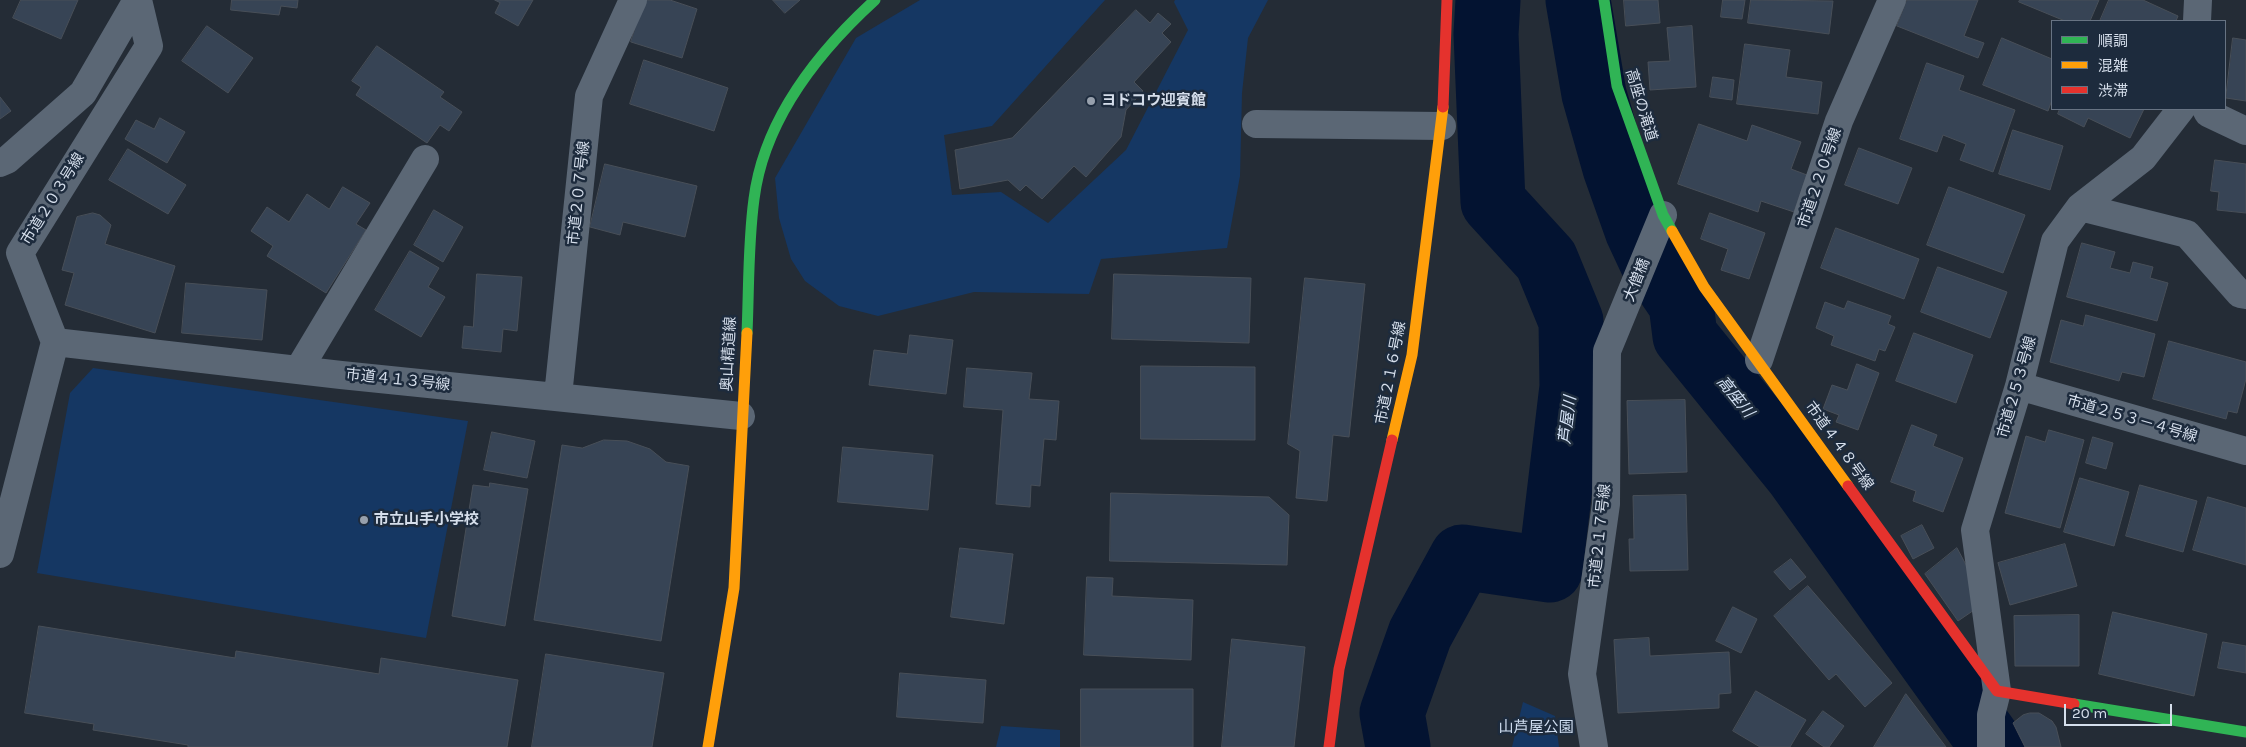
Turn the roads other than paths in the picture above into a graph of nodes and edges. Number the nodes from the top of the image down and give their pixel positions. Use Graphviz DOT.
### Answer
graph roads {
  1 [pos="138,0"];
  2 [pos="633,0"];
  3 [pos="875,0"];
  4 [pos="1447,0"];
  5 [pos="1604,0"];
  6 [pos="1892,0"];
  7 [pos="2198,0"];
  8 [pos="2198,20"];
  9 [pos="2180,110"];
  10 [pos="2206,110"];
  11 [pos="1256,124"];
  12 [pos="1442,126"];
  13 [pos="2246,131"];
  14 [pos="425,159"];
  15 [pos="0,163"];
  16 [pos="2080,207"];
  17 [pos="1660,224"];
  18 [pos="2246,295"];
  19 [pos="1618,327"];
  20 [pos="55,342"];
  21 [pos="1759,360"];
  22 [pos="299,369"];
  23 [pos="2019,386"];
  24 [pos="558,396"];
  25 [pos="741,416"];
  26 [pos="2246,452"];
  27 [pos="0,554"];
  28 [pos="1994,703"];
  29 [pos="2246,732"];
  30 [pos="708,747"];
  31 [pos="1329,747"];
  32 [pos="1594,747"];
  33 [pos="1991,747"];
  1 -- 15 [label="street"];
  1 -- 20 [label="street, 市道２０３号線"];
  2 -- 24 [label="street, 市道２０７号線"];
  3 -- 25 [label="street, 奥山精道線"];
  4 -- 12 [label="street, 市道２１６号線"];
  5 -- 17 [label="street, 高座の滝道"];
  6 -- 21 [label="street, 市道２２０号線"];
  7 -- 8 [label="street"];
  9 -- 16 [label="street, 市道２５３号線"];
  10 -- 13 [label="street"];
  11 -- 12 [label="street"];
  12 -- 31 [label="street, 市道２１６号線"];
  14 -- 22 [label="street"];
  16 -- 18 [label="street"];
  16 -- 23 [label="street, 市道２５３号線"];
  17 -- 19 [label="street, 大僧橋"];
  17 -- 21 [label="street, 市道４４８号線"];
  19 -- 32 [label="street, 市道２１７号線"];
  20 -- 22 [label="street, 市道４１３号線"];
  20 -- 27 [label="street"];
  21 -- 28 [label="street, 市道４４８号線"];
  22 -- 24 [label="street, 市道４１３号線"];
  23 -- 26 [label="street, 市道２５３－４号線"];
  23 -- 28 [label="street, 市道２５３号線"];
  24 -- 25 [label="street, 市道４１３号線"];
  25 -- 30 [label="street, 奥山精道線"];
  28 -- 29 [label="street"];
  28 -- 33 [label="street, 市道２５３号線"];
}
